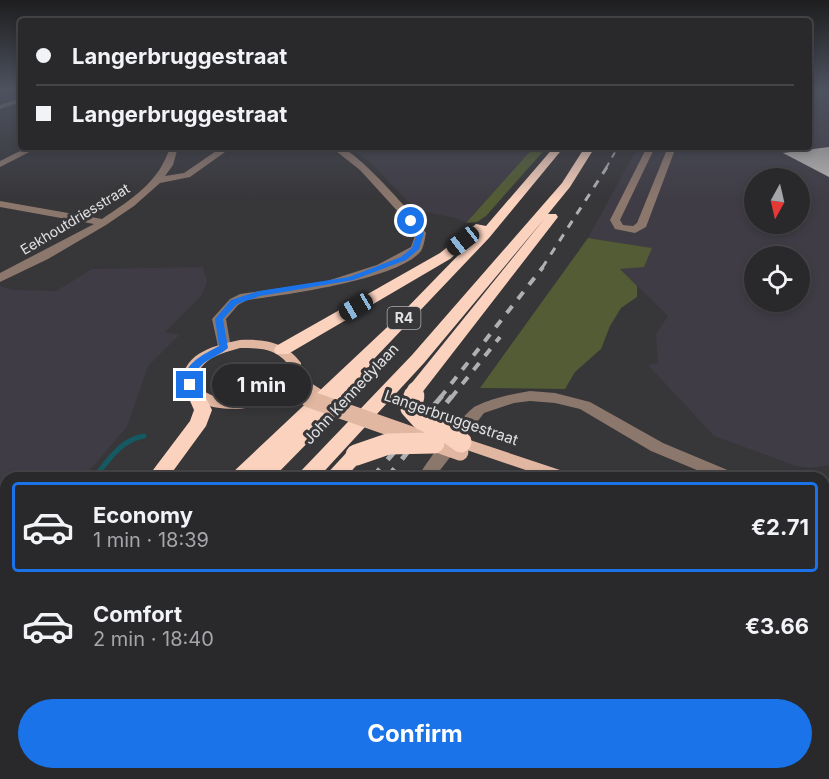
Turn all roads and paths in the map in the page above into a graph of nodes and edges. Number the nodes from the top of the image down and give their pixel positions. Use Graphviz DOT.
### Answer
graph roads {
  1 [pos="29,150"];
  2 [pos="173,150"];
  3 [pos="224,150"];
  4 [pos="339,150"];
  5 [pos="549,150"];
  6 [pos="557,150"];
  7 [pos="564,150"];
  8 [pos="588,150"];
  9 [pos="650,150"];
  10 [pos="671,150"];
  11 [pos="0,164"];
  12 [pos="160,180"];
  13 [pos="566,185"];
  14 [pos="0,204"];
  15 [pos="102,222"];
  16 [pos="0,278"];
  17 [pos="224,348"];
  18 [pos="282,350"];
  19 [pos="292,378"];
  20 [pos="276,393"];
  21 [pos="196,394"];
  22 [pos="313,396"];
  23 [pos="434,443"];
  24 [pos="462,446"];
  25 [pos="162,472"];
  26 [pos="245,472"];
  27 [pos="267,472"];
  28 [pos="312,472"];
  29 [pos="339,472"];
  30 [pos="429,472"];
  31 [pos="520,472"];
  32 [pos="546,472"];
  33 [pos="716,472"];
  1 -- 11 [label="street"];
  2 -- 12 [label="street, Eekhoutdriesstraat"];
  3 -- 12 [label="street"];
  4 -- 17 [label="street"];
  5 -- 18 [label="highway"];
  6 -- 26 [label="highway, John Kennedylaan / R4"];
  7 -- 27 [label="highway, John Kennedylaan / R4"];
  8 -- 13 [label="highway, John Kennedylaan / R4"];
  9 -- 10 [label="street"];
  12 -- 15 [label="street, Eekhoutdriesstraat"];
  13 -- 24 [label="highway, bridge"];
  13 -- 28 [label="highway, John Kennedylaan / R4"];
  14 -- 15 [label="street"];
  15 -- 16 [label="street, Eekhoutdriesstraat"];
  17 -- 18 [label="main road"];
  17 -- 21 [label="main road"];
  18 -- 19 [label="main road"];
  19 -- 20 [label="main road, Langerbruggestraat"];
  19 -- 22 [label="main road, Langerbruggestraat"];
  20 -- 21 [label="main road, Langerbruggestraat"];
  20 -- 22 [label="main road, Langerbruggestraat"];
  21 -- 25 [label="highway"];
  22 -- 23 [label="main road, Langerbruggestraat, bridge"];
  22 -- 24 [label="main road, Langerbruggestraat, bridge"];
  23 -- 24 [label="main road, Langerbruggestraat, bridge"];
  23 -- 29 [label="highway, bridge"];
  24 -- 31 [label="main road, Langerbruggestraat"];
  24 -- 32 [label="main road, Langerbruggestraat"];
  30 -- 33 [label="street"];
}
